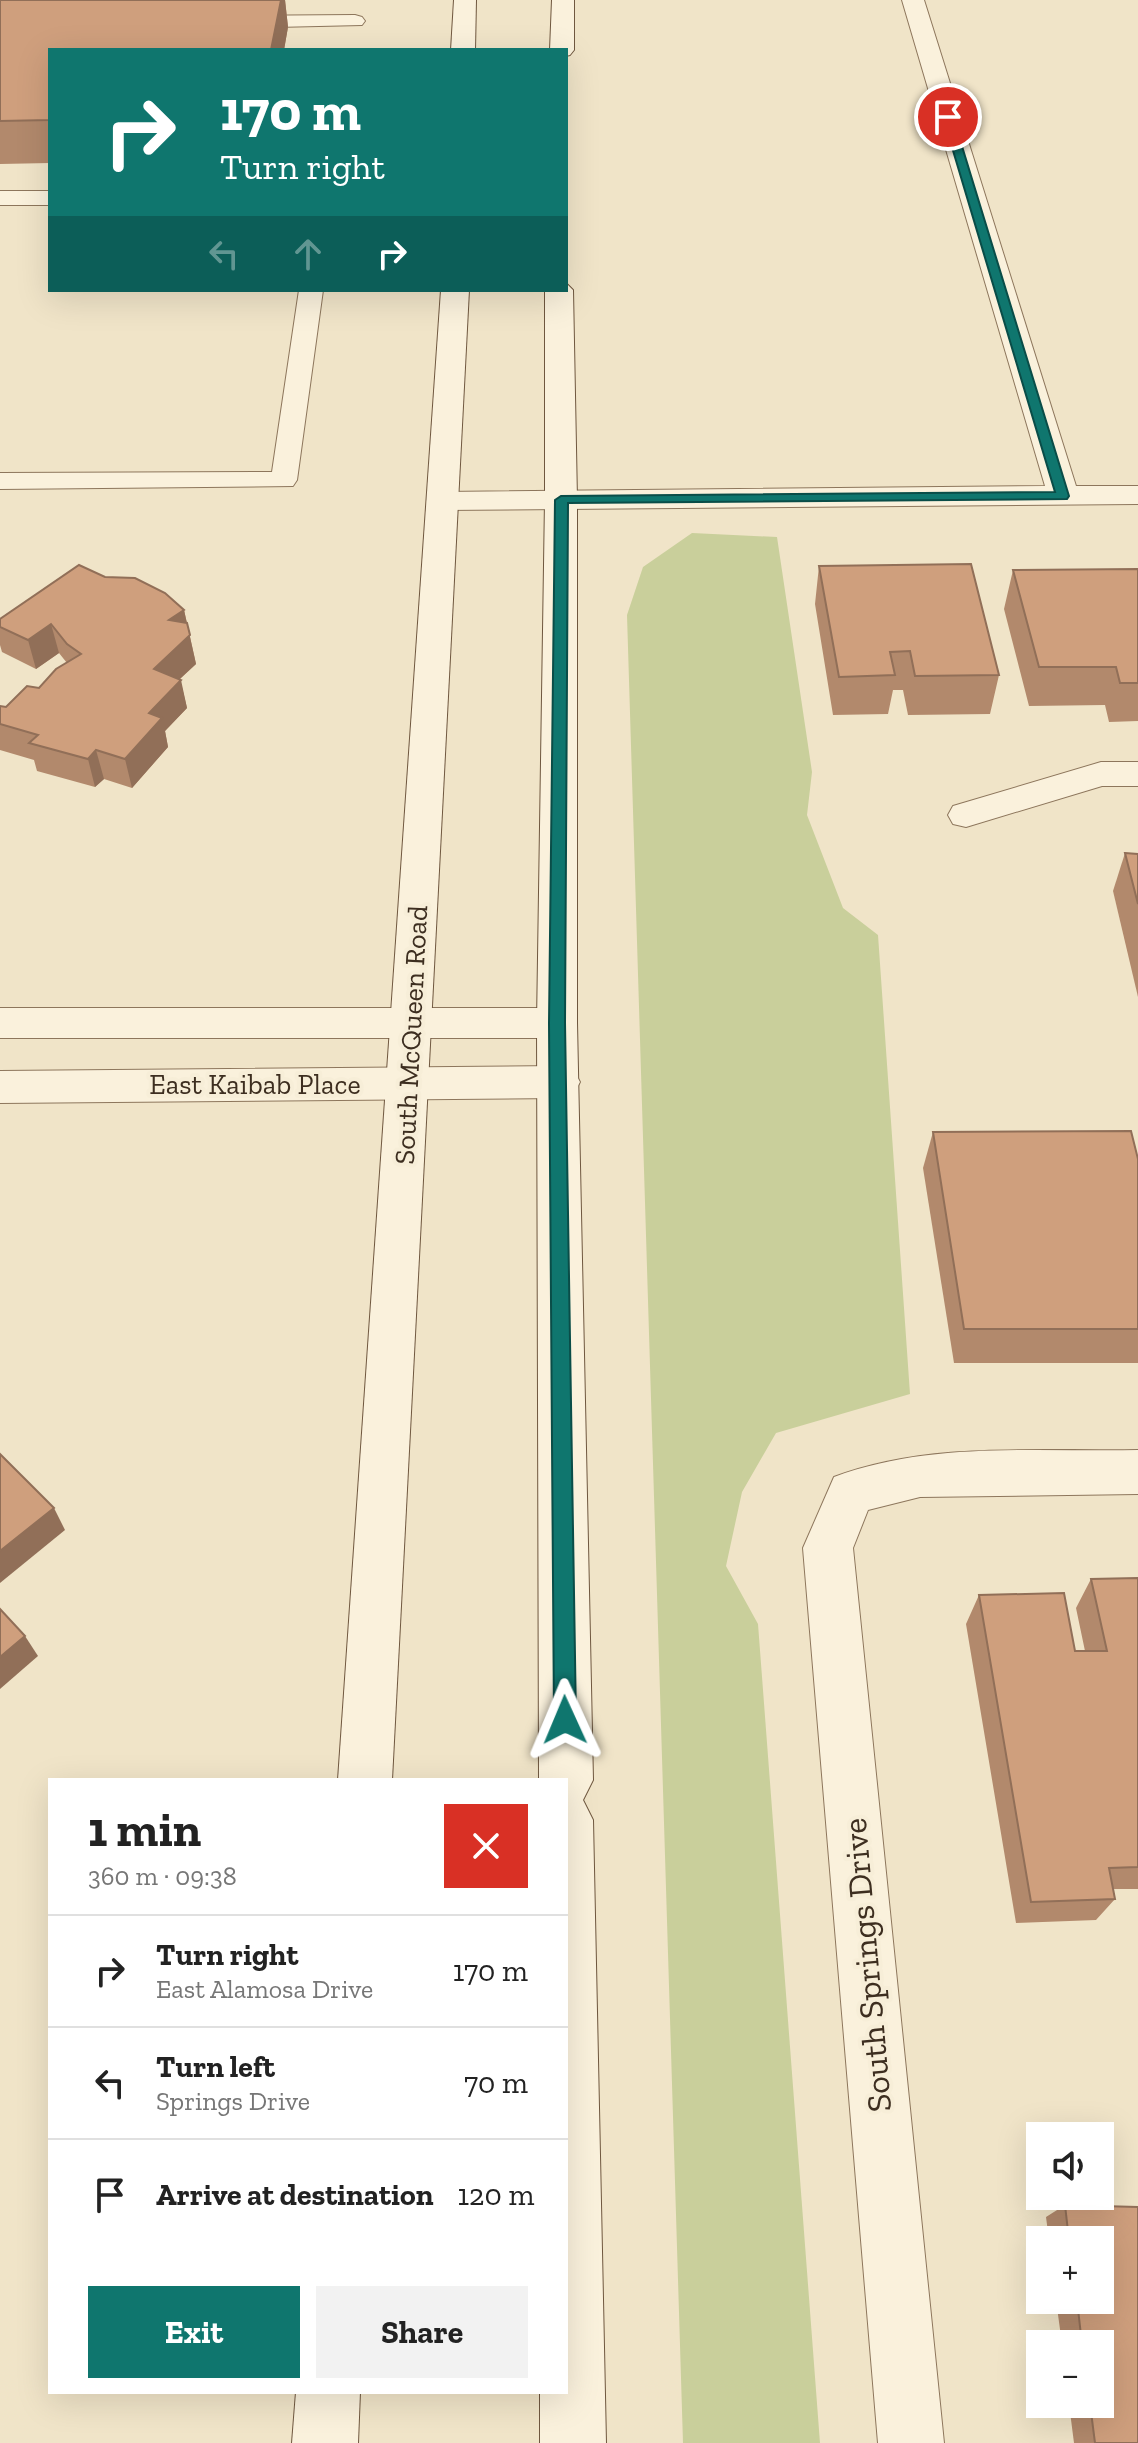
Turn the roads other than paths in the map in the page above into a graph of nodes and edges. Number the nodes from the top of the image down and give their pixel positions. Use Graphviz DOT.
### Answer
graph roads {
  1 [pos="359,0"];
  2 [pos="465,0"];
  3 [pos="563,0"];
  4 [pos="913,0"];
  5 [pos="215,22"];
  6 [pos="463,48"];
  7 [pos="562,48"];
  8 [pos="0,198"];
  9 [pos="48,198"];
  10 [pos="311,292"];
  11 [pos="455,292"];
  12 [pos="559,292"];
  13 [pos="0,481"];
  14 [pos="1138,495"];
  15 [pos="1063,496"];
  16 [pos="561,500"];
  17 [pos="443,501"];
  18 [pos="1138,774"];
  19 [pos="966,815"];
  20 [pos="0,1023"];
  21 [pos="557,1023"];
  22 [pos="412,1024"];
  23 [pos="559,1082"];
  24 [pos="409,1083"];
  25 [pos="0,1087"];
  26 [pos="1138,1472"];
  27 [pos="365,1778"];
  28 [pos="566,1778"];
  29 [pos="568,1998"];
  30 [pos="328,2394"];
  31 [pos="325,2443"];
  32 [pos="573,2443"];
  33 [pos="911,2443"];
  1 -- 5 [label="lane"];
  2 -- 6 [label="main road"];
  3 -- 7 [label="main road"];
  4 -- 15 [label="main road"];
  8 -- 9 [label="lane"];
  10 -- 13 [label="lane"];
  11 -- 17 [label="main road, South McQueen Road"];
  12 -- 16 [label="main road"];
  14 -- 15 [label="main road"];
  15 -- 16 [label="main road"];
  16 -- 17 [label="main road"];
  16 -- 21 [label="main road"];
  17 -- 22 [label="main road, South McQueen Road"];
  18 -- 19 [label="main road"];
  20 -- 22 [label="main road"];
  21 -- 22 [label="main road"];
  21 -- 23 [label="main road"];
  22 -- 24 [label="main road, South McQueen Road"];
  23 -- 24 [label="main road, East Kaibab Place"];
  23 -- 28 [label="main road"];
  24 -- 25 [label="main road, East Kaibab Place"];
  24 -- 27 [label="main road, South McQueen Road"];
  26 -- 33 [label="main road, South Springs Drive"];
  29 -- 32 [label="main road"];
  30 -- 31 [label="main road"];
}
